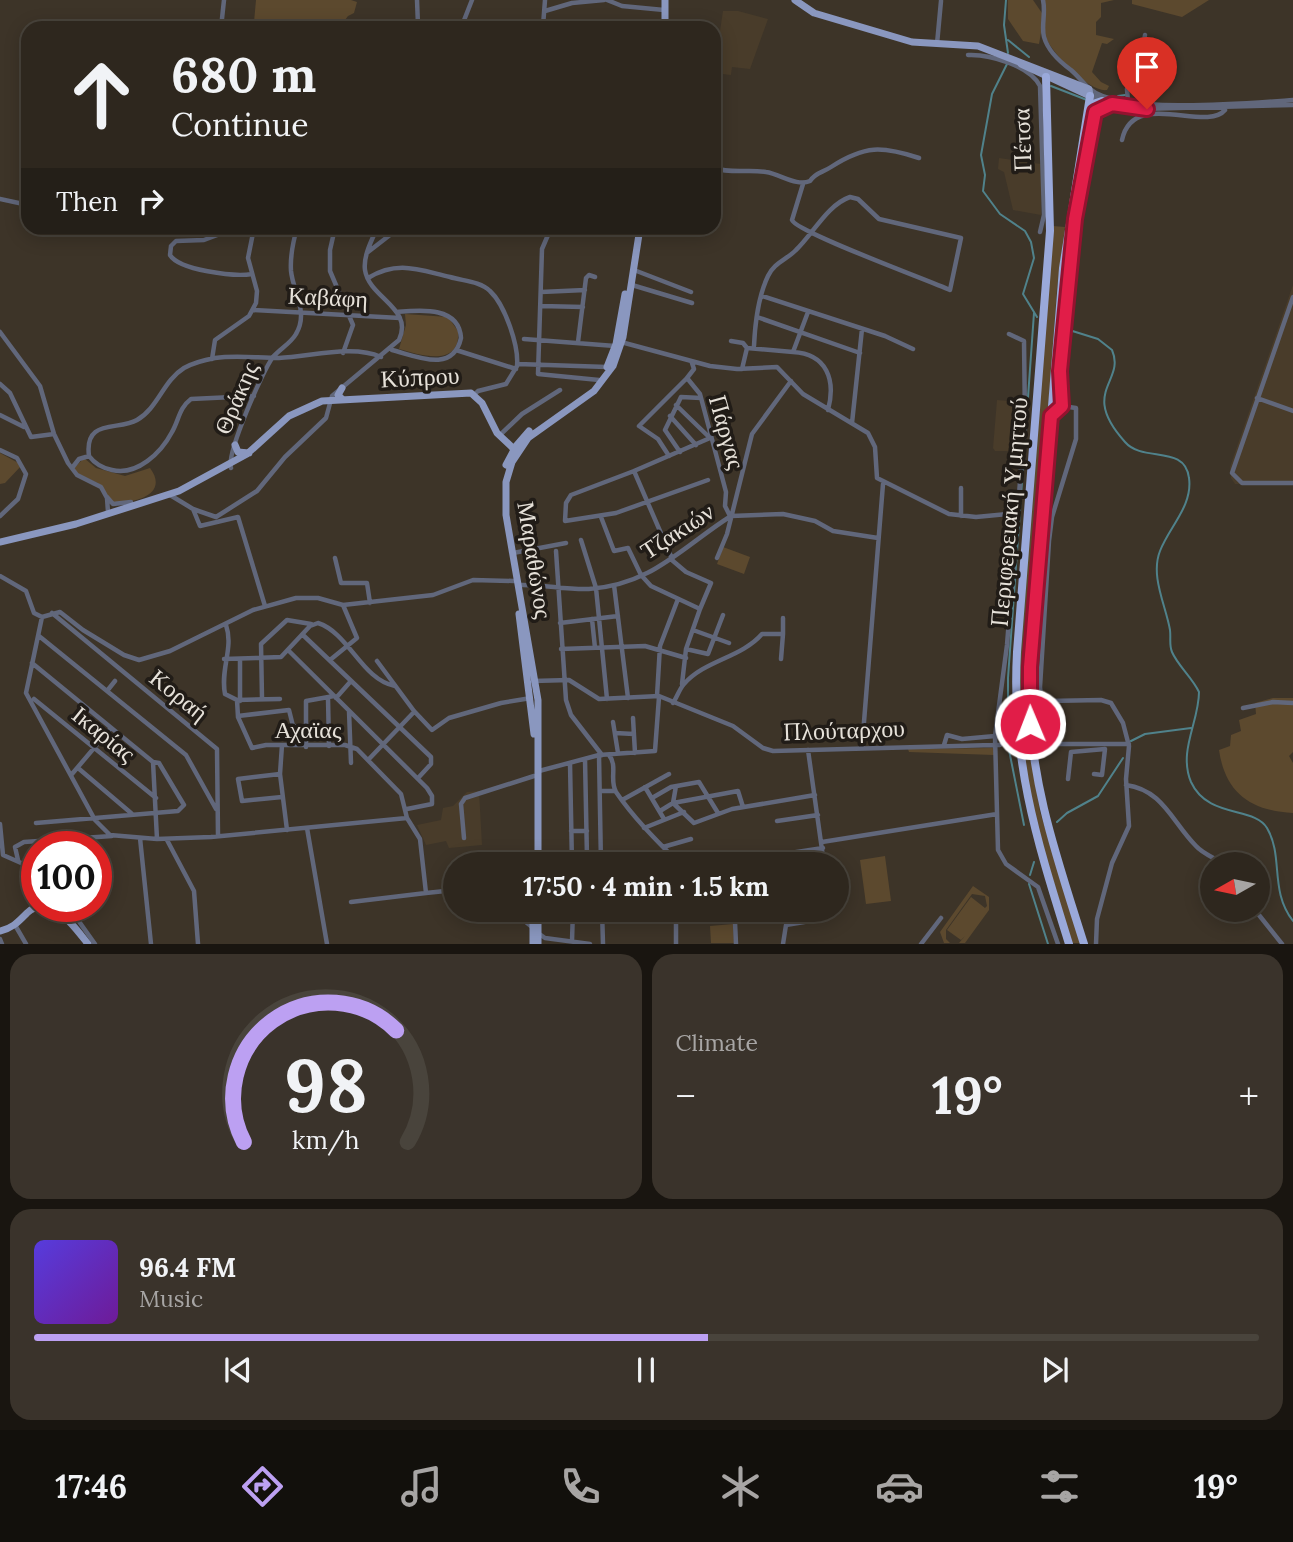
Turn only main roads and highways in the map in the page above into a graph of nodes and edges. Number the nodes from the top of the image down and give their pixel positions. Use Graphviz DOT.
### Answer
graph roads {
  1 [pos="667,0"];
  2 [pos="795,0"];
  3 [pos="666,21"];
  4 [pos="667,21"];
  5 [pos="1048,75"];
  6 [pos="1090,93"];
  7 [pos="1102,101"];
  8 [pos="1089,110"];
  9 [pos="637,235"];
  10 [pos="637,235"];
  11 [pos="618,343"];
  12 [pos="342,388"];
  13 [pos="473,396"];
  14 [pos="343,399"];
  15 [pos="331,401"];
  16 [pos="1062,406"];
  17 [pos="1051,416"];
  18 [pos="235,444"];
  19 [pos="515,451"];
  20 [pos="250,453"];
  21 [pos="230,466"];
  22 [pos="171,496"];
  23 [pos="21,539"];
  24 [pos="0,544"];
  25 [pos="516,583"];
  26 [pos="533,682"];
  27 [pos="536,774"];
  28 [pos="536,852"];
  29 [pos="0,931"];
  30 [pos="88,943"];
  31 [pos="1069,943"];
  32 [pos="1084,943"];
  1 -- 3 [label="main road"];
  1 -- 4 [label="main road"];
  2 -- 5 [label="main road, Πέτσα"];
  5 -- 6 [label="main road, Πέτσα"];
  5 -- 6 [label="main road, Πέτσα"];
  5 -- 31 [label="highway, Περιφερειακή Υμηττού"];
  6 -- 8 [label="highway, Περιφερειακή Υμηττού"];
  7 -- 8 [label="highway"];
  8 -- 17 [label="highway, Περιφερειακή Υμηττού"];
  9 -- 11 [label="main road, Μαραθώνος"];
  10 -- 11 [label="main road, Μαραθώνος"];
  11 -- 19 [label="main road, Μαραθώνος"];
  11 -- 19 [label="main road, Μαραθώνος"];
  12 -- 14 [label="main road"];
  13 -- 14 [label="main road, Κύπρου"];
  13 -- 15 [label="main road, Κύπρου"];
  13 -- 19 [label="main road, Κύπρου"];
  14 -- 15 [label="main road, Κύπρου"];
  15 -- 20 [label="main road, Κύπρου"];
  15 -- 21 [label="main road, Κύπρου"];
  16 -- 17 [label="highway"];
  17 -- 32 [label="highway, Περιφερειακή Υμηττού"];
  18 -- 20 [label="main road"];
  19 -- 25 [label="main road, Μαραθώνος"];
  19 -- 25 [label="main road, Μαραθώνος"];
  20 -- 21 [label="main road, Κύπρου"];
  21 -- 22 [label="main road, Κύπρου"];
  22 -- 23 [label="main road, Κύπρου"];
  22 -- 23 [label="main road, Κύπρου"];
  23 -- 24 [label="main road, Κύπρου"];
  25 -- 26 [label="main road, Μαραθώνος"];
  25 -- 26 [label="main road, Μαραθώνος"];
  26 -- 27 [label="main road, Μαραθώνος"];
  26 -- 27 [label="main road, Μαραθώνος"];
  27 -- 28 [label="main road, Μαραθώνος"];
  29 -- 30 [label="main road"];
}
